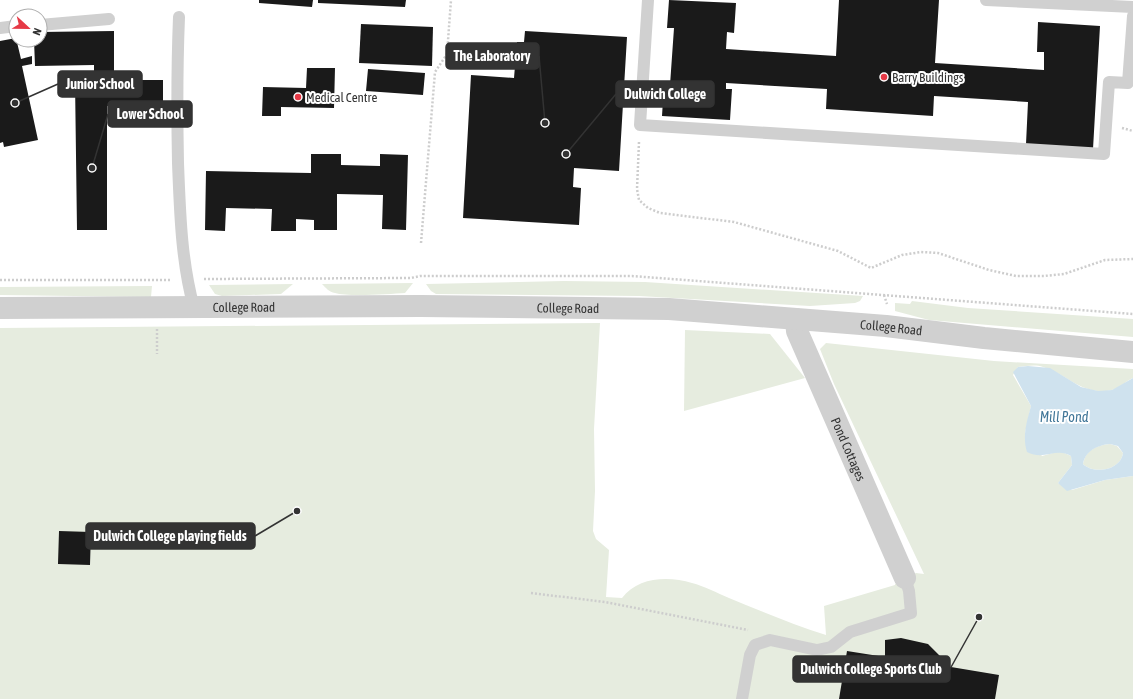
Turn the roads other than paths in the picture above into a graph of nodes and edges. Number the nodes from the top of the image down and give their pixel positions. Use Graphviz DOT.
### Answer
graph roads {
  1 [pos="648,0"];
  2 [pos="986,0"];
  3 [pos="1133,8"];
  4 [pos="1133,16"];
  5 [pos="179,17"];
  6 [pos="109,20"];
  7 [pos="48,24"];
  8 [pos="0,308"];
  9 [pos="194,308"];
  10 [pos="796,319"];
  11 [pos="1133,352"];
  12 [pos="905,578"];
  13 [pos="742,699"];
  1 -- 4 [label="lane"];
  2 -- 3 [label="lane"];
  5 -- 9 [label="lane"];
  6 -- 7 [label="lane"];
  8 -- 9 [label="street, College Road"];
  9 -- 10 [label="street, College Road"];
  10 -- 11 [label="street, College Road"];
  10 -- 12 [label="street, Pond Cottages"];
  12 -- 13 [label="lane"];
}
